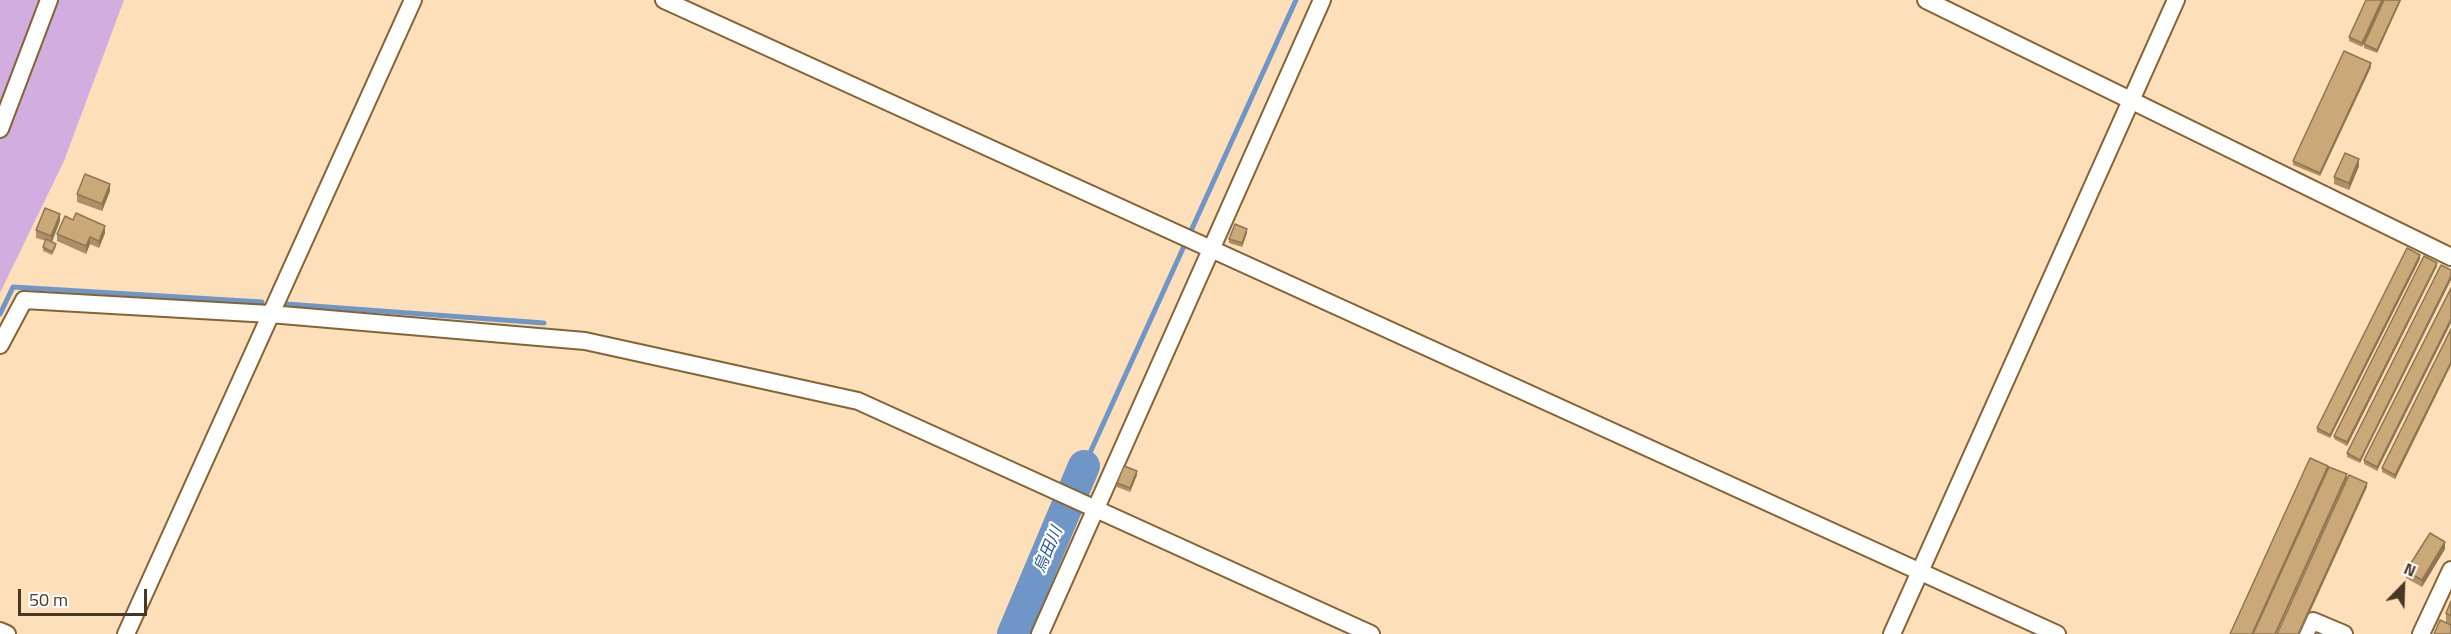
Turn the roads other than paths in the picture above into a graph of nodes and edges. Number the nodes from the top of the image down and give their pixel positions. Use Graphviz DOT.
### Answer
graph roads {
  1 [pos="49,0"];
  2 [pos="413,0"];
  3 [pos="664,0"];
  4 [pos="1322,0"];
  5 [pos="1926,0"];
  6 [pos="2176,0"];
  7 [pos="2130,100"];
  8 [pos="0,129"];
  9 [pos="1207,245"];
  10 [pos="2451,257"];
  11 [pos="270,314"];
  12 [pos="0,345"];
  13 [pos="1090,505"];
  14 [pos="2451,570"];
  15 [pos="1921,572"];
  16 [pos="0,631"];
  17 [pos="7,634"];
  18 [pos="126,634"];
  19 [pos="1040,634"];
  20 [pos="1371,634"];
  21 [pos="1892,634"];
  22 [pos="2057,634"];
  23 [pos="2304,634"];
  24 [pos="2344,634"];
  25 [pos="2421,634"];
  1 -- 8 [label="street"];
  2 -- 11 [label="street"];
  3 -- 9 [label="street"];
  4 -- 9 [label="street"];
  5 -- 7 [label="street"];
  6 -- 7 [label="street"];
  7 -- 10 [label="street"];
  7 -- 15 [label="street"];
  9 -- 13 [label="street"];
  9 -- 15 [label="street"];
  11 -- 12 [label="street"];
  11 -- 13 [label="street"];
  11 -- 18 [label="street"];
  13 -- 19 [label="street"];
  13 -- 20 [label="street"];
  14 -- 25 [label="street"];
  15 -- 21 [label="street"];
  15 -- 22 [label="street"];
  16 -- 17 [label="street"];
  23 -- 24 [label="street"];
}
